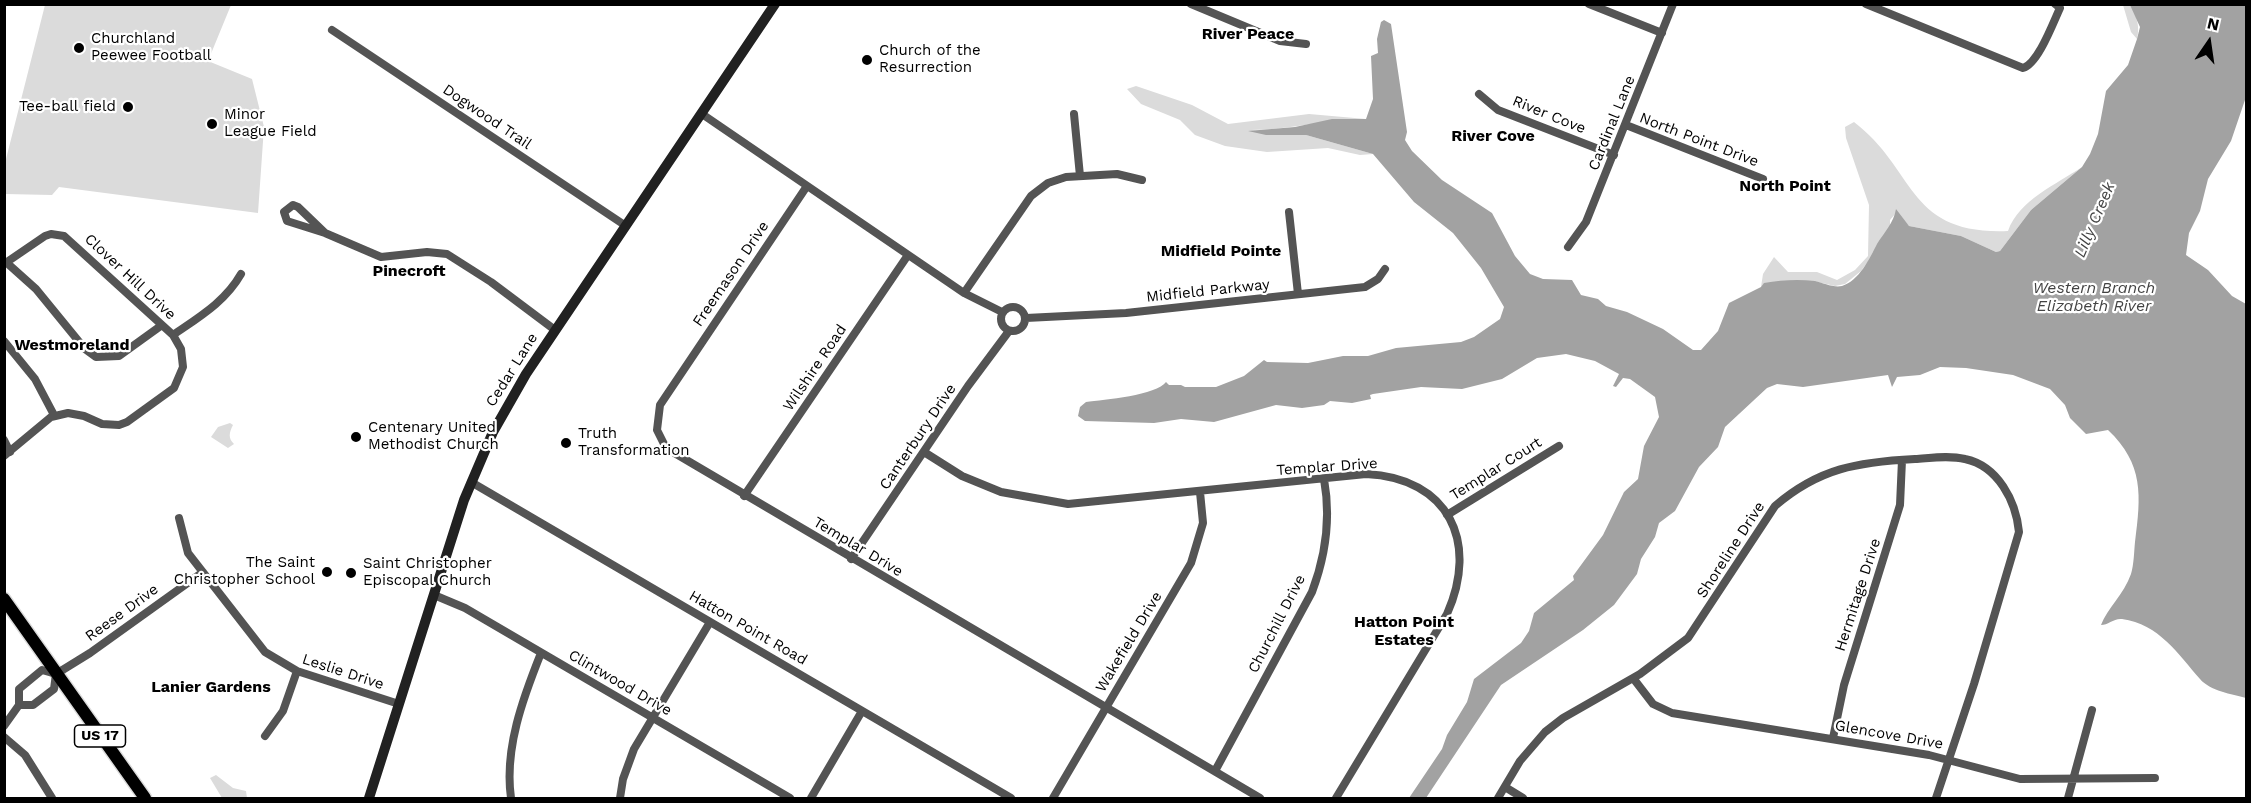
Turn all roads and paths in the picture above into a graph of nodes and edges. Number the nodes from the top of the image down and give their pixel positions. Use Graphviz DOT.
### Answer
graph roads {
  1 [pos="775,4"];
  2 [pos="1191,4"];
  3 [pos="1589,4"];
  4 [pos="1673,4"];
  5 [pos="1866,4"];
  6 [pos="2057,6"];
  7 [pos="332,30"];
  8 [pos="1662,33"];
  9 [pos="1306,44"];
  10 [pos="1479,94"];
  11 [pos="702,114"];
  12 [pos="1074,114"];
  13 [pos="1626,125"];
  14 [pos="1614,155"];
  15 [pos="1080,176"];
  16 [pos="1763,179"];
  17 [pos="1142,180"];
  18 [pos="807,186"];
  19 [pos="1289,212"];
  20 [pos="626,226"];
  21 [pos="325,233"];
  22 [pos="1568,247"];
  23 [pos="908,255"];
  24 [pos="6,264"];
  25 [pos="1385,269"];
  26 [pos="241,274"];
  27 [pos="964,293"];
  28 [pos="1298,294"];
  29 [pos="1002,312"];
  30 [pos="1026,318"];
  31 [pos="162,325"];
  32 [pos="555,330"];
  33 [pos="1009,332"];
  34 [pos="173,335"];
  35 [pos="4,341"];
  36 [pos="678,377"];
  37 [pos="54,415"];
  38 [pos="4,441"];
  39 [pos="1559,446"];
  40 [pos="924,452"];
  41 [pos="7,454"];
  42 [pos="1902,460"];
  43 [pos="1324,479"];
  44 [pos="471,482"];
  45 [pos="1200,492"];
  46 [pos="744,496"];
  47 [pos="1447,515"];
  48 [pos="179,518"];
  49 [pos="851,559"];
  50 [pos="203,572"];
  51 [pos="434,595"];
  52 [pos="4,599"];
  53 [pos="710,622"];
  54 [pos="541,652"];
  55 [pos="297,671"];
  56 [pos="56,674"];
  57 [pos="1633,678"];
  58 [pos="399,704"];
  59 [pos="19,705"];
  60 [pos="1106,708"];
  61 [pos="2092,710"];
  62 [pos="862,711"];
  63 [pos="653,718"];
  64 [pos="4,726"];
  65 [pos="265,736"];
  66 [pos="4,737"];
  67 [pos="1833,738"];
  68 [pos="1949,759"];
  69 [pos="1215,771"];
  70 [pos="2155,778"];
  71 [pos="2073,779"];
  72 [pos="1505,787"];
  73 [pos="52,798"];
  74 [pos="144,798"];
  75 [pos="369,798"];
  76 [pos="511,798"];
  77 [pos="620,798"];
  78 [pos="790,798"];
  79 [pos="811,798"];
  80 [pos="1011,798"];
  81 [pos="1053,798"];
  82 [pos="1260,798"];
  83 [pos="1336,798"];
  84 [pos="1498,798"];
  85 [pos="1523,798"];
  86 [pos="1936,798"];
  87 [pos="2068,798"];
  1 -- 11 [label="main road, Cedar Lane"];
  2 -- 9 [label="street"];
  3 -- 8 [label="street"];
  4 -- 8 [label="street, Cardinal Lane"];
  5 -- 6 [label="street"];
  7 -- 20 [label="street, Dogwood Trail"];
  8 -- 13 [label="street, Cardinal Lane"];
  10 -- 14 [label="street, River Cove"];
  11 -- 18 [label="street"];
  11 -- 20 [label="main road, Cedar Lane"];
  12 -- 15 [label="street"];
  13 -- 14 [label="street, Cardinal Lane"];
  13 -- 16 [label="street, North Point Drive"];
  14 -- 22 [label="street, Cardinal Lane"];
  15 -- 17 [label="street"];
  15 -- 27 [label="street"];
  18 -- 23 [label="street"];
  18 -- 36 [label="street, Freemason Drive"];
  19 -- 28 [label="street"];
  20 -- 32 [label="main road, Cedar Lane"];
  21 -- 21 [label="street"];
  21 -- 32 [label="street"];
  23 -- 27 [label="street"];
  23 -- 46 [label="street, Wilshire Road"];
  24 -- 31 [label="street, Clover Hill Drive"];
  24 -- 31 [label="street"];
  25 -- 28 [label="street, Midfield Parkway"];
  26 -- 34 [label="street"];
  27 -- 29 [label="street"];
  28 -- 30 [label="street, Midfield Parkway"];
  29 -- 30 [label="street"];
  29 -- 33 [label="street"];
  30 -- 33 [label="street"];
  31 -- 34 [label="street, Clover Hill Drive"];
  32 -- 44 [label="main road, Cedar Lane"];
  33 -- 40 [label="street, Canterbury Drive"];
  34 -- 37 [label="street, Clover Hill Drive"];
  35 -- 37 [label="street"];
  36 -- 46 [label="street, Templar Drive"];
  37 -- 41 [label="street"];
  38 -- 41 [label="street"];
  39 -- 47 [label="street, Templar Court"];
  40 -- 45 [label="street, Templar Drive"];
  40 -- 49 [label="street, Canterbury Drive"];
  42 -- 57 [label="street, Shoreline Drive"];
  42 -- 67 [label="street, Hermitage Drive"];
  42 -- 68 [label="street, Shoreline Drive"];
  43 -- 45 [label="street, Templar Drive"];
  43 -- 47 [label="street, Templar Drive"];
  43 -- 69 [label="street, Churchill Drive"];
  44 -- 51 [label="main road, Cedar Lane"];
  44 -- 53 [label="street, Hatton Point Road"];
  45 -- 60 [label="street, Wakefield Drive"];
  46 -- 49 [label="street, Templar Drive"];
  47 -- 83 [label="street, Templar Drive"];
  48 -- 50 [label="street, Leslie Drive"];
  49 -- 60 [label="street, Templar Drive"];
  50 -- 55 [label="street, Leslie Drive"];
  50 -- 56 [label="street, Reese Drive"];
  51 -- 54 [label="street, Clintwood Drive"];
  51 -- 58 [label="main road, Cedar Lane"];
  52 -- 56 [label="main road, US 17"];
  53 -- 62 [label="street, Hatton Point Road"];
  53 -- 63 [label="street"];
  54 -- 63 [label="street, Clintwood Drive"];
  54 -- 76 [label="street"];
  55 -- 58 [label="street, Leslie Drive"];
  55 -- 65 [label="street"];
  56 -- 59 [label="street, Reese Drive"];
  56 -- 59 [label="street, Reese Drive"];
  56 -- 74 [label="main road, US 17"];
  57 -- 67 [label="street, Glencove Drive"];
  57 -- 72 [label="street, Shoreline Drive"];
  58 -- 75 [label="main road, Cedar Lane"];
  59 -- 64 [label="street, Reese Drive"];
  60 -- 69 [label="street, Templar Drive"];
  60 -- 81 [label="street, Wakefield Drive"];
  61 -- 71 [label="street"];
  62 -- 79 [label="street"];
  62 -- 80 [label="street, Hatton Point Road"];
  63 -- 77 [label="street"];
  63 -- 78 [label="street, Clintwood Drive"];
  66 -- 73 [label="street"];
  67 -- 68 [label="street, Glencove Drive"];
  68 -- 71 [label="street, Glencove Drive"];
  68 -- 86 [label="street, Shoreline Drive"];
  69 -- 82 [label="street, Templar Drive"];
  70 -- 71 [label="street, Glencove Drive"];
  71 -- 87 [label="street"];
  72 -- 84 [label="street, Shoreline Drive"];
  72 -- 85 [label="street"];
}
